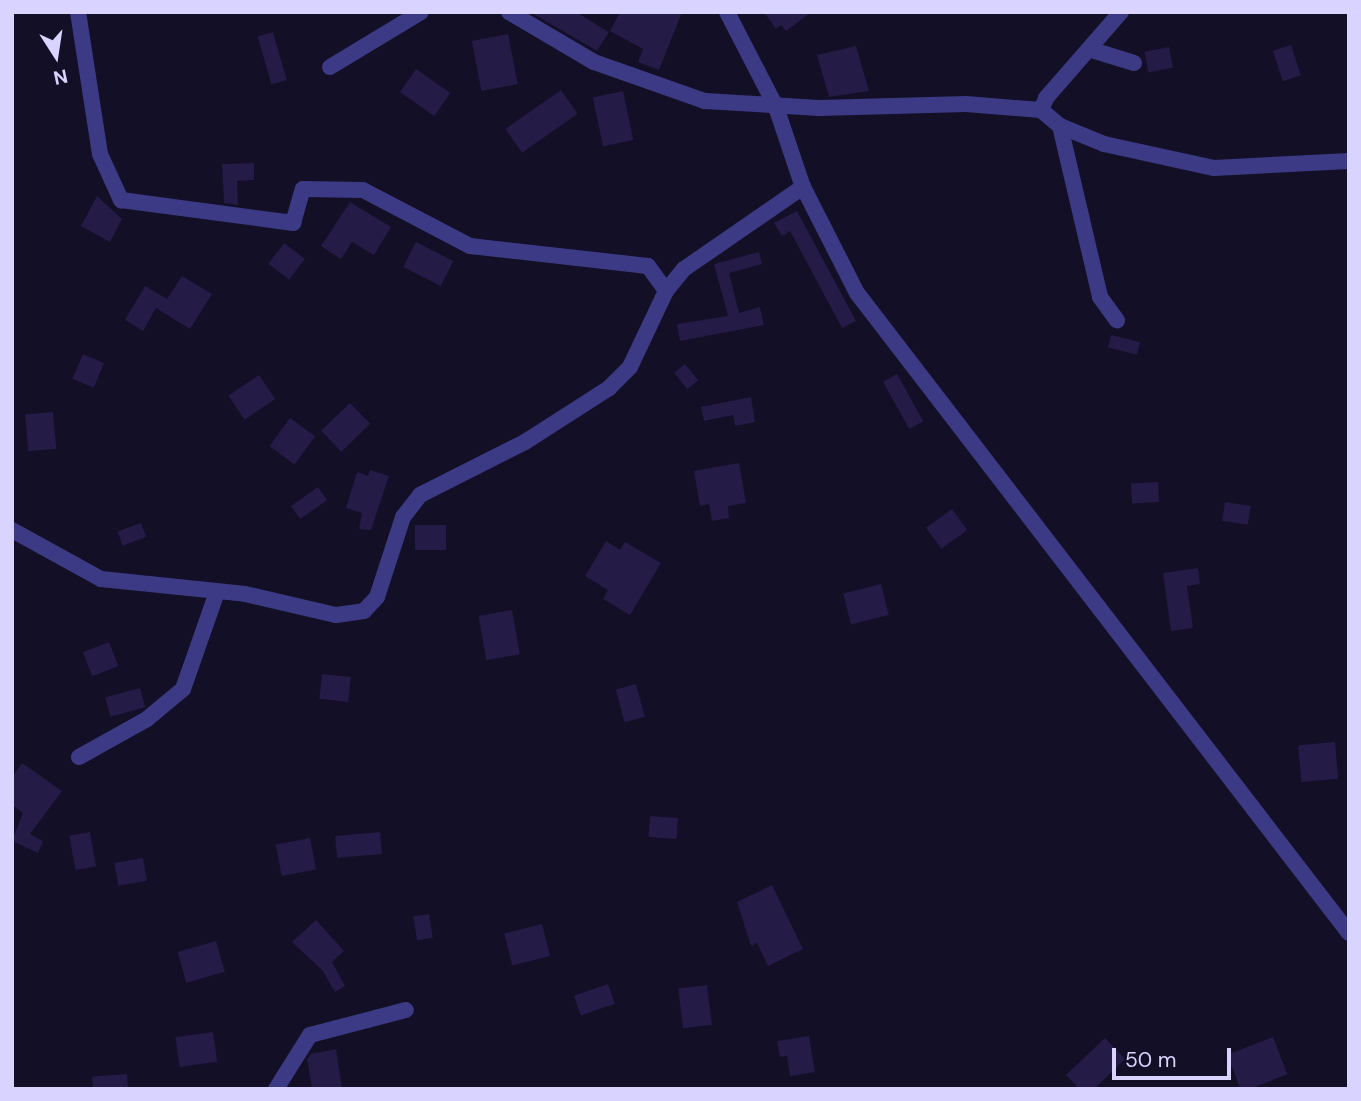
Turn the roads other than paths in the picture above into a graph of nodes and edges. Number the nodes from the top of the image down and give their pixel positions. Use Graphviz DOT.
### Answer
graph roads {
  1 [pos="78,12"];
  2 [pos="421,12"];
  3 [pos="509,12"];
  4 [pos="727,12"];
  5 [pos="1121,12"];
  6 [pos="1092,50"];
  7 [pos="1134,63"];
  8 [pos="330,67"];
  9 [pos="776,107"];
  10 [pos="1041,110"];
  11 [pos="1060,126"];
  12 [pos="1349,161"];
  13 [pos="803,187"];
  14 [pos="666,291"];
  15 [pos="1117,320"];
  16 [pos="12,530"];
  17 [pos="217,592"];
  18 [pos="79,757"];
  19 [pos="1349,933"];
  20 [pos="406,1010"];
  21 [pos="276,1089"];
  1 -- 14 [label="street"];
  2 -- 8 [label="street"];
  3 -- 9 [label="street"];
  4 -- 9 [label="street"];
  5 -- 6 [label="street"];
  6 -- 7 [label="street"];
  6 -- 10 [label="street"];
  9 -- 10 [label="street"];
  9 -- 13 [label="street"];
  10 -- 11 [label="street"];
  11 -- 12 [label="street"];
  11 -- 15 [label="street"];
  13 -- 14 [label="street"];
  13 -- 19 [label="street"];
  14 -- 17 [label="street"];
  16 -- 17 [label="street"];
  17 -- 18 [label="street"];
  20 -- 21 [label="street"];
}
